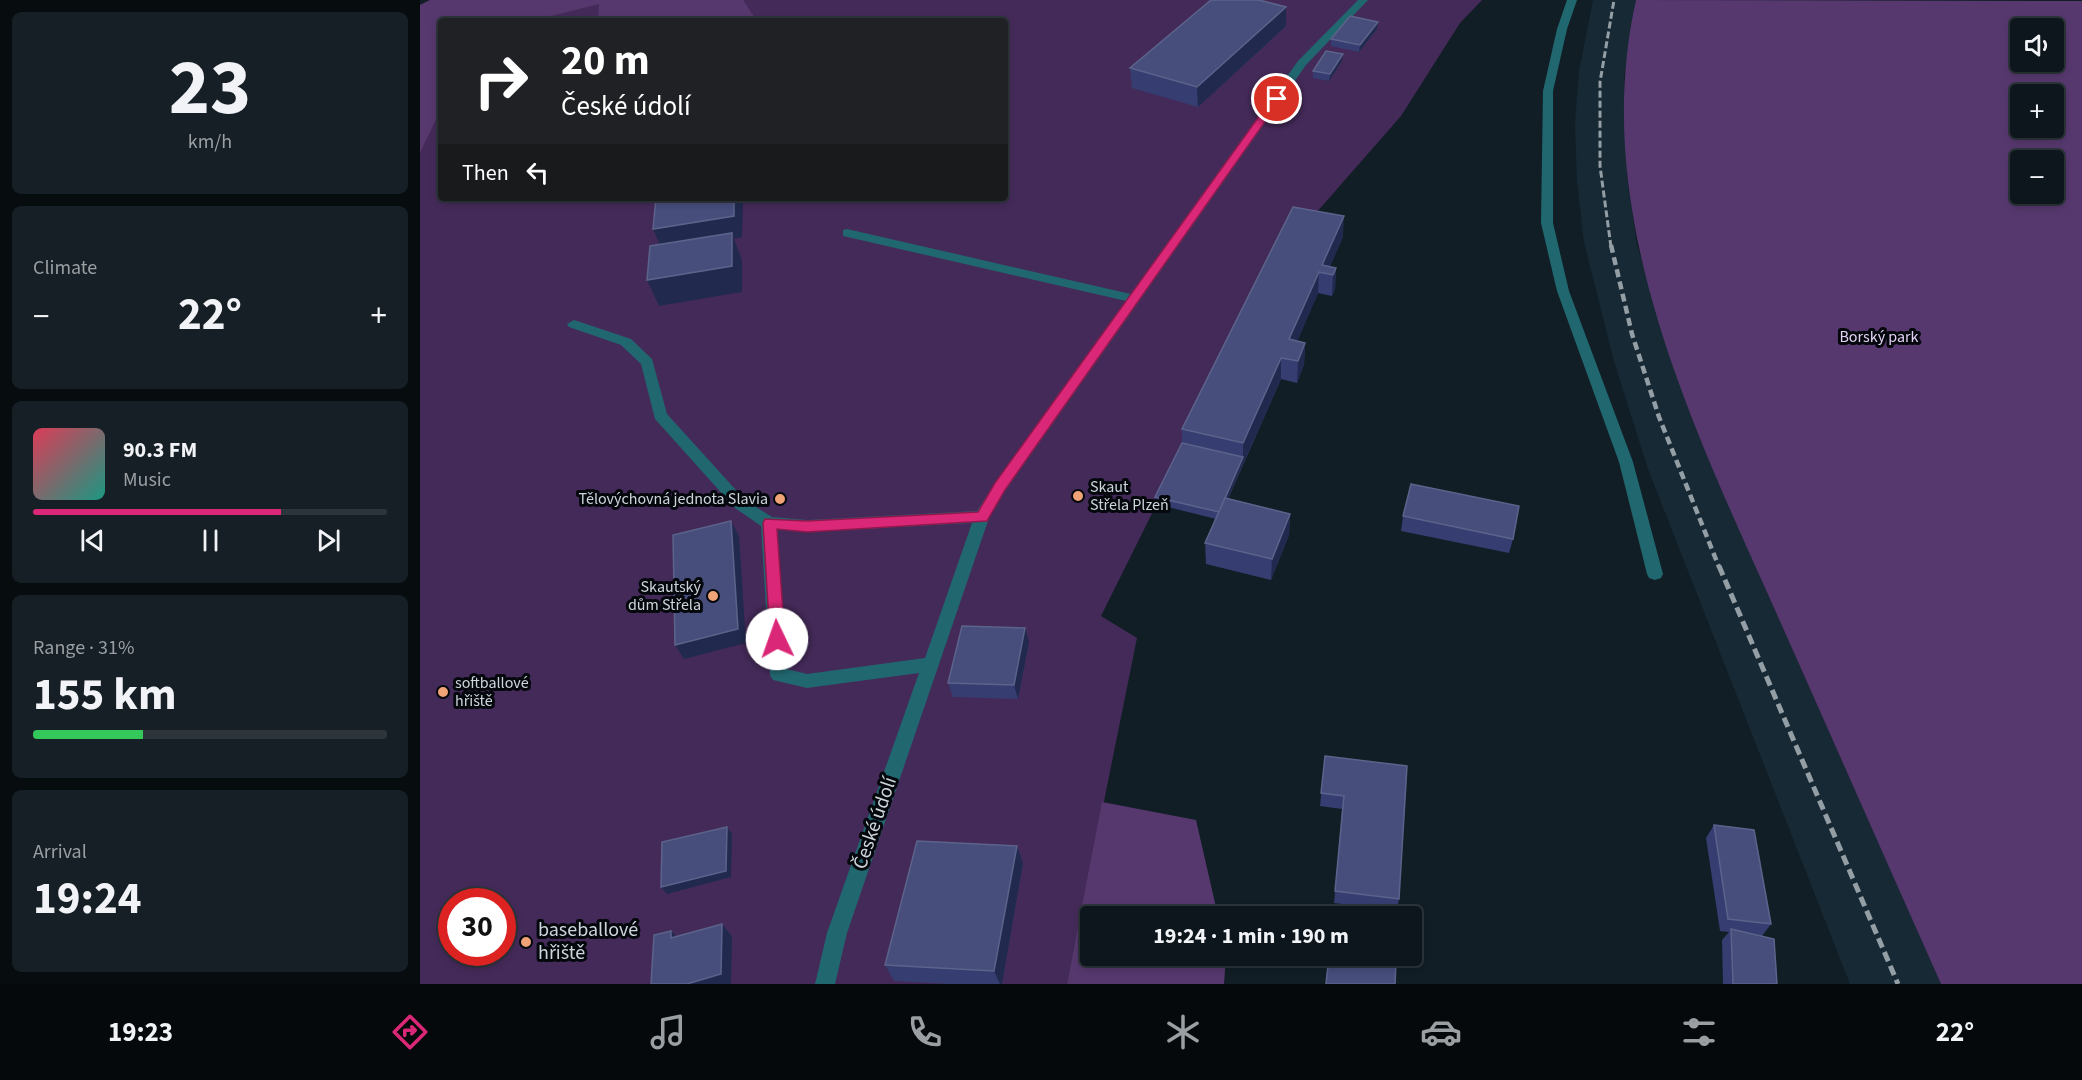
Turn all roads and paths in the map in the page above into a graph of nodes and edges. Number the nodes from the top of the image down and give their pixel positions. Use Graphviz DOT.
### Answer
graph roads {
  1 [pos="1363,0"];
  2 [pos="1572,0"];
  3 [pos="847,232"];
  4 [pos="1135,299"];
  5 [pos="574,324"];
  6 [pos="982,517"];
  7 [pos="770,523"];
  8 [pos="1655,574"];
  9 [pos="930,664"];
  10 [pos="825,984"];
  1 -- 4 [label="street, České údolí"];
  2 -- 8 [label="street"];
  3 -- 4 [label="street"];
  4 -- 6 [label="street, České údolí"];
  5 -- 7 [label="street"];
  6 -- 7 [label="street"];
  6 -- 9 [label="street, České údolí"];
  7 -- 9 [label="street"];
  9 -- 10 [label="street, České údolí"];
}
